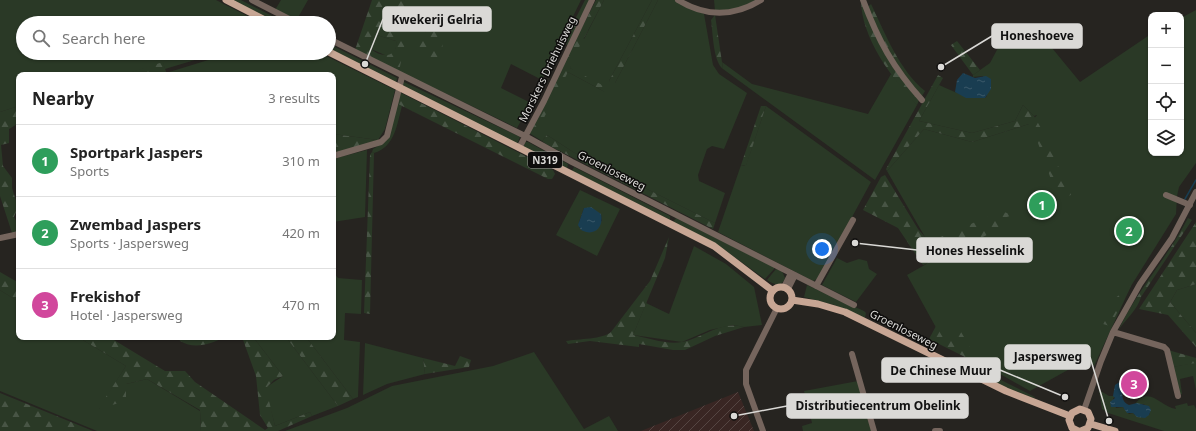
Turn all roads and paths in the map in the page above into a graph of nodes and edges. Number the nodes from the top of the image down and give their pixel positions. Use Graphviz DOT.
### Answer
graph roads {
  1 [pos="226,0"];
  2 [pos="252,0"];
  3 [pos="592,0"];
  4 [pos="678,0"];
  5 [pos="761,0"];
  6 [pos="863,0"];
  7 [pos="257,16"];
  8 [pos="283,16"];
  9 [pos="336,43"];
  10 [pos="336,56"];
  11 [pos="402,77"];
  12 [pos="399,87"];
  13 [pos="922,100"];
  14 [pos="525,136"];
  15 [pos="519,148"];
  16 [pos="336,155"];
  17 [pos="1196,192"];
  18 [pos="1166,195"];
  19 [pos="1190,205"];
  20 [pos="854,220"];
  21 [pos="16,235"];
  22 [pos="0,238"];
  23 [pos="793,274"];
  24 [pos="816,286"];
  25 [pos="786,288"];
  26 [pos="773,291"];
  27 [pos="792,300"];
  28 [pos="854,305"];
  29 [pos="776,308"];
  30 [pos="1113,332"];
  31 [pos="852,354"];
  32 [pos="1178,396"];
  33 [pos="1084,410"];
  34 [pos="1070,416"];
  35 [pos="1091,424"];
  36 [pos="763,431"];
  37 [pos="874,431"];
  38 [pos="935,431"];
  39 [pos="940,431"];
  40 [pos="1078,431"];
  41 [pos="1115,431"];
  1 -- 7 [label="main road"];
  2 -- 8 [label="street"];
  3 -- 14 [label="street, Morskers Driehuisweg"];
  4 -- 5 [label="street"];
  6 -- 13 [label="street"];
  9 -- 11 [label="street, Groenloseweg"];
  10 -- 12 [label="main road, Groenloseweg / N319"];
  11 -- 12 [label="street"];
  11 -- 14 [label="street, Groenloseweg"];
  12 -- 15 [label="main road, Groenloseweg / N319"];
  12 -- 16 [label="street"];
  14 -- 15 [label="street, Morskers Driehuisweg"];
  14 -- 23 [label="street, Groenloseweg"];
  15 -- 26 [label="main road, Groenloseweg / N319"];
  17 -- 19 [label="street"];
  18 -- 19 [label="street"];
  19 -- 30 [label="street"];
  20 -- 24 [label="street"];
  21 -- 22 [label="street"];
  23 -- 24 [label="street, Groenloseweg"];
  23 -- 25 [label="street"];
  24 -- 28 [label="street, Groenloseweg"];
  25 -- 26 [label="main road"];
  25 -- 27 [label="main road"];
  26 -- 29 [label="main road"];
  27 -- 29 [label="main road"];
  27 -- 34 [label="main road, Groenloseweg"];
  29 -- 36 [label="street"];
  30 -- 32 [label="street"];
  30 -- 33 [label="street"];
  31 -- 37 [label="street"];
  33 -- 34 [label="main road"];
  33 -- 35 [label="main road"];
  34 -- 40 [label="main road"];
  35 -- 40 [label="main road"];
  35 -- 41 [label="main road"];
  38 -- 39 [label="street"];
}
